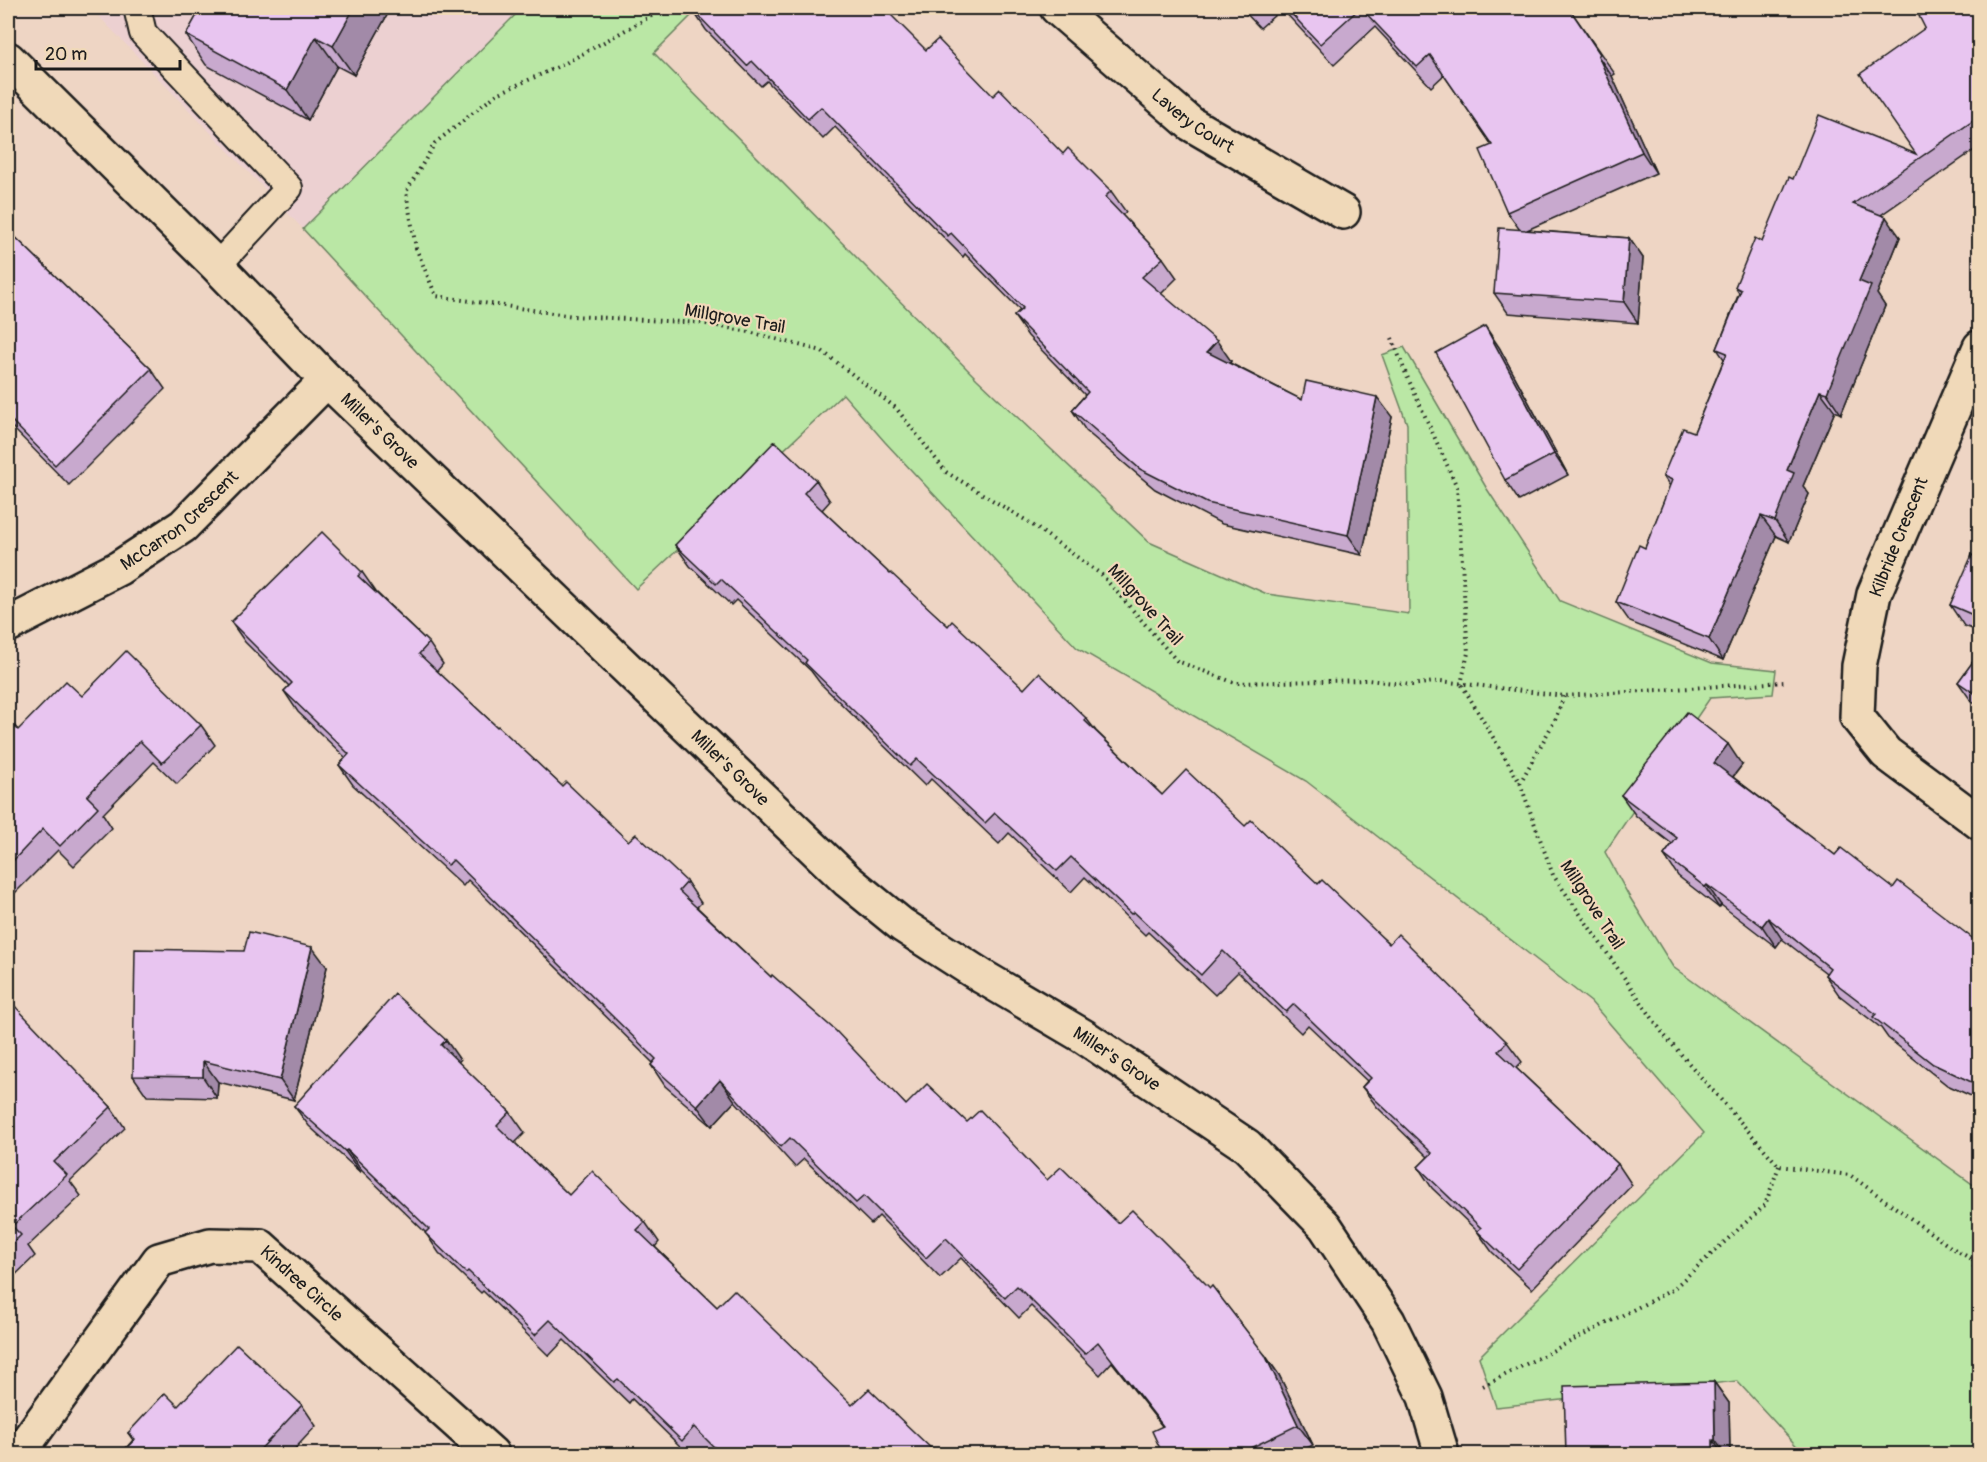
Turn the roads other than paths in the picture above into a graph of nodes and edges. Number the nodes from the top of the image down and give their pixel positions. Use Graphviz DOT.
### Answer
graph roads {
  1 [pos="140,8"];
  2 [pos="1057,8"];
  3 [pos="8,58"];
  4 [pos="1343,212"];
  5 [pos="217,266"];
  6 [pos="1980,347"];
  7 [pos="327,380"];
  8 [pos="8,626"];
  9 [pos="1980,823"];
  10 [pos="18,1455"];
  11 [pos="492,1455"];
  12 [pos="1442,1455"];
  1 -- 5 [label="lane"];
  2 -- 4 [label="street, Lavery Court"];
  3 -- 5 [label="street, Miller's Grove"];
  5 -- 7 [label="street, Miller's Grove"];
  6 -- 9 [label="street, Kilbride Crescent"];
  7 -- 8 [label="street, McCarron Crescent"];
  7 -- 12 [label="street, Miller's Grove"];
  10 -- 11 [label="street, Kindree Circle"];
}
